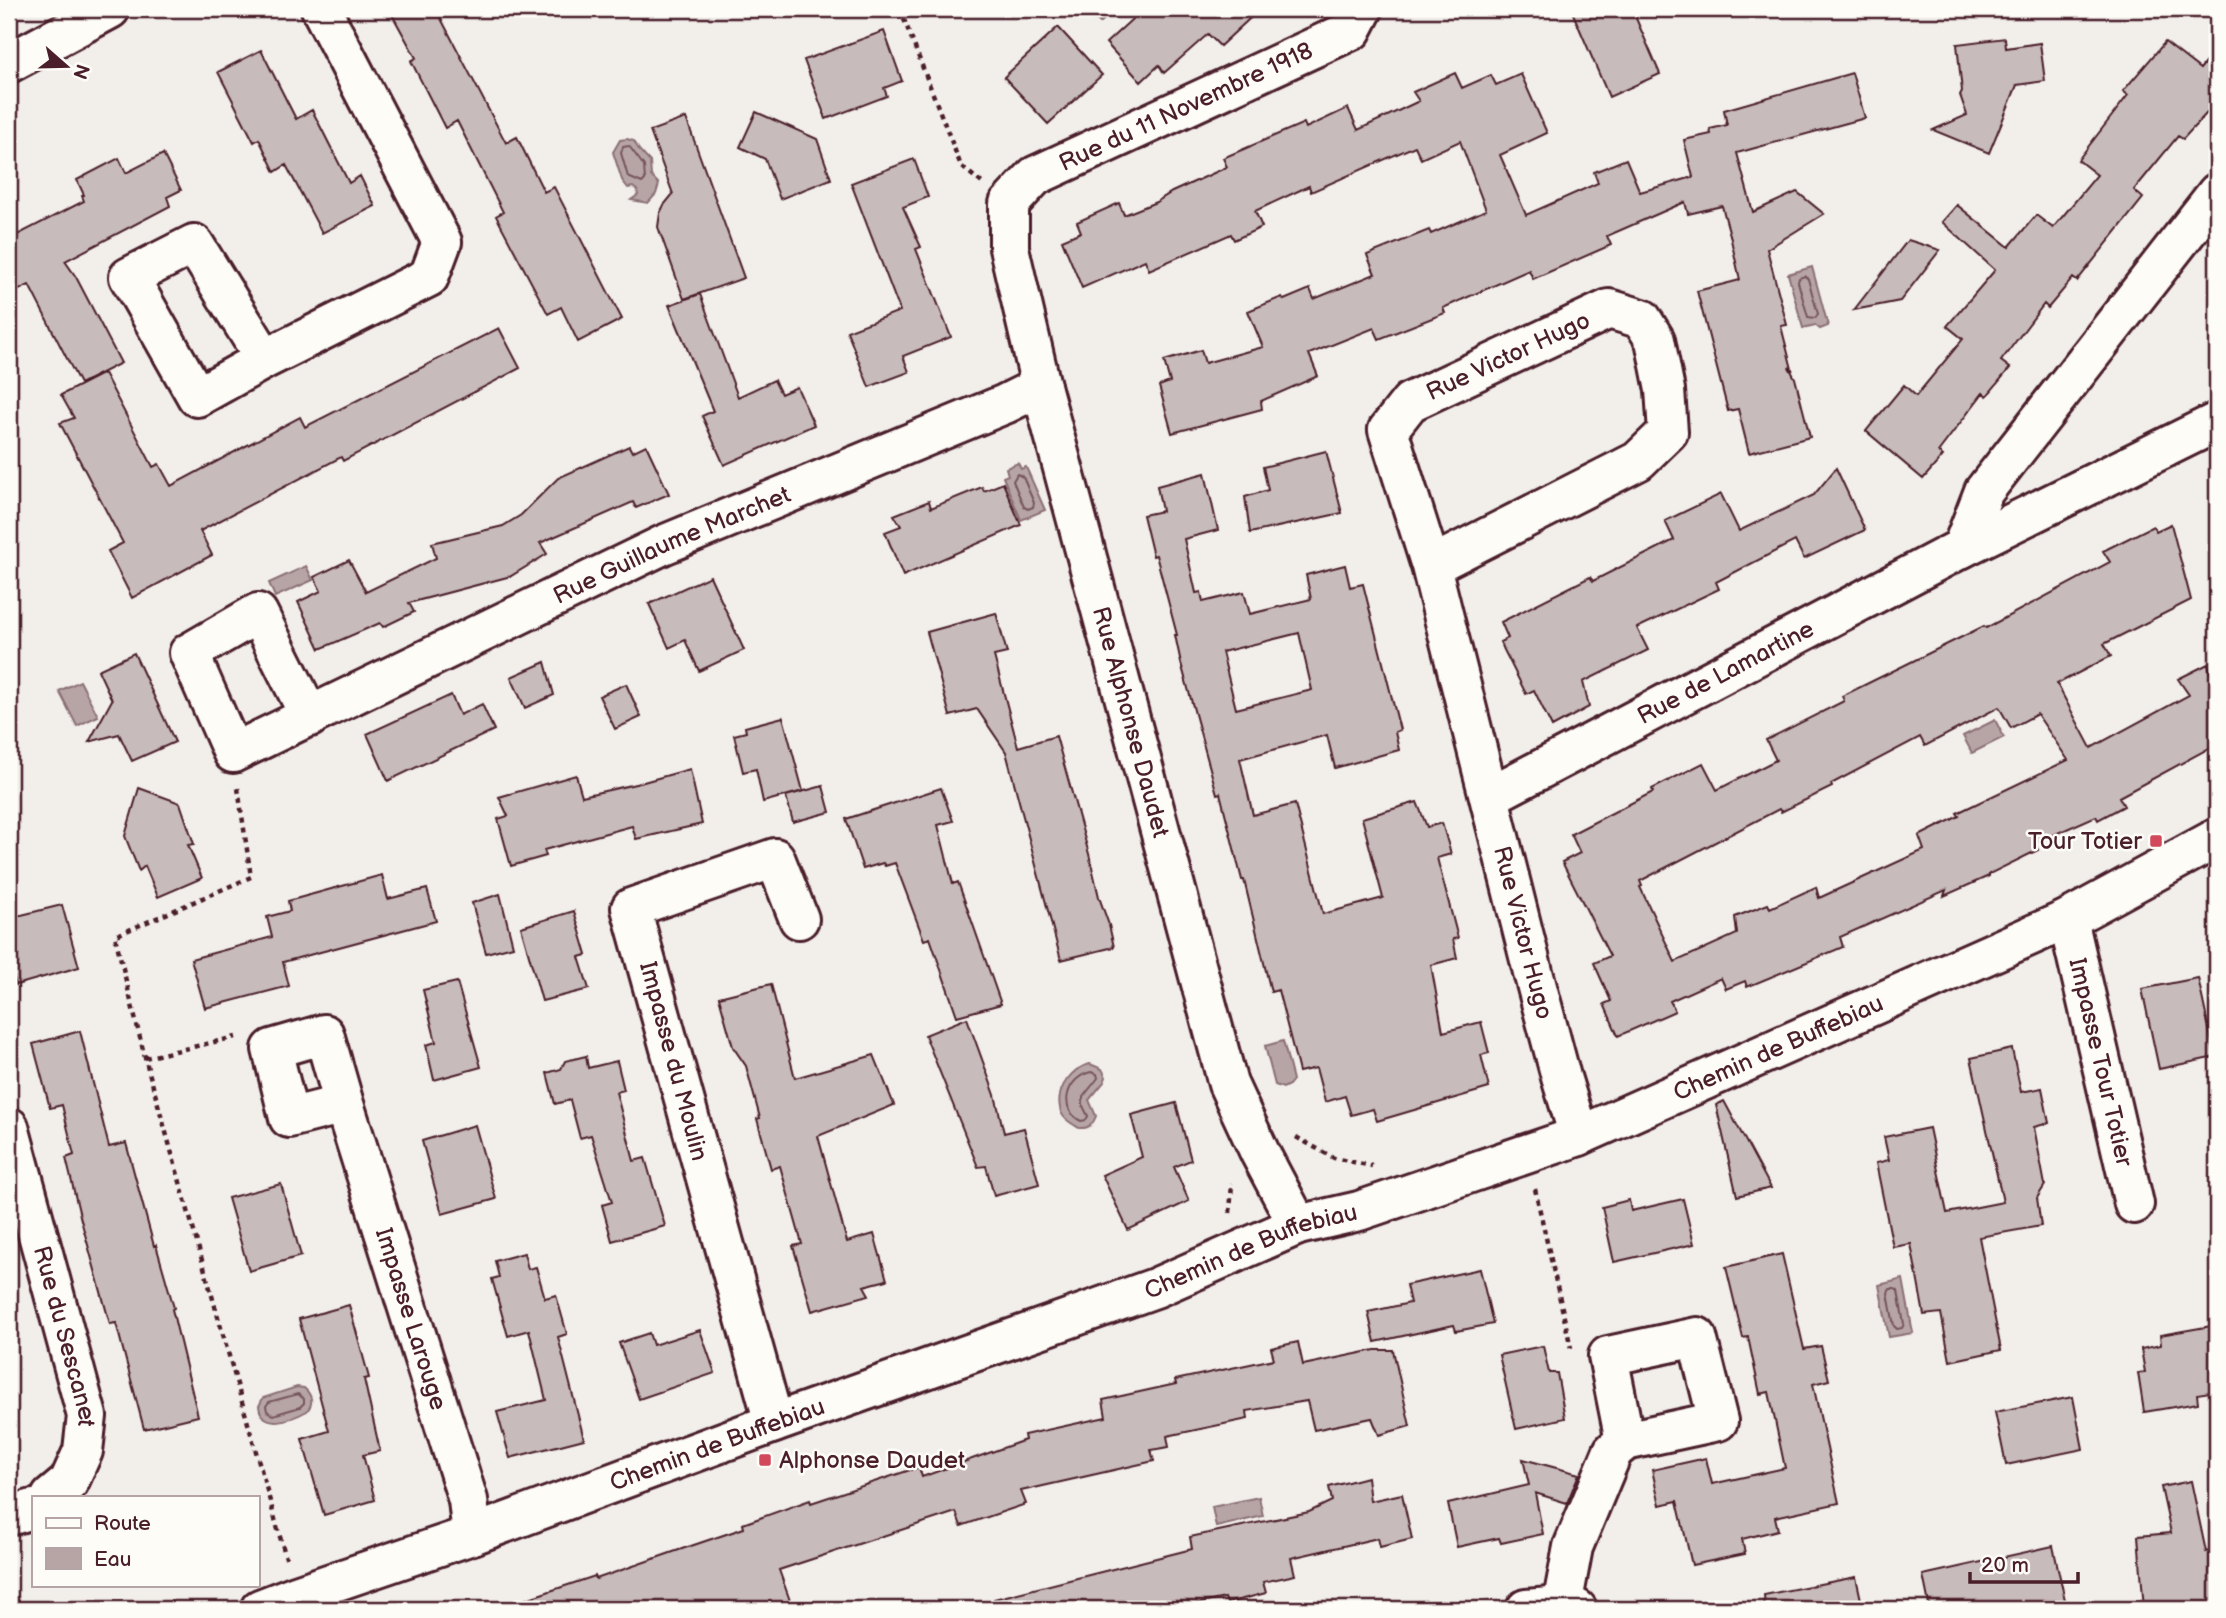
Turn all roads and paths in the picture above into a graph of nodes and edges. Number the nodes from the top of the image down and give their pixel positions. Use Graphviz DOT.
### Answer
graph roads {
  1 [pos="110,9"];
  2 [pos="321,9"];
  3 [pos="900,9"];
  4 [pos="1363,9"];
  5 [pos="9,63"];
  6 [pos="2217,193"];
  7 [pos="1009,204"];
  8 [pos="265,359"];
  9 [pos="1041,386"];
  10 [pos="2217,422"];
  11 [pos="1962,548"];
  12 [pos="1430,566"];
  13 [pos="310,717"];
  14 [pos="233,753"];
  15 [pos="1490,796"];
  16 [pos="2217,838"];
  17 [pos="799,919"];
  18 [pos="2068,919"];
  19 [pos="272,1049"];
  20 [pos="145,1058"];
  21 [pos="344,1104"];
  22 [pos="9,1127"];
  23 [pos="1287,1132"];
  24 [pos="1579,1136"];
  25 [pos="1524,1155"];
  26 [pos="1381,1168"];
  27 [pos="1233,1171"];
  28 [pos="2134,1204"];
  29 [pos="1222,1223"];
  30 [pos="1298,1225"];
  31 [pos="1608,1356"];
  32 [pos="774,1423"];
  33 [pos="1625,1441"];
  34 [pos="52,1496"];
  35 [pos="32,1509"];
  36 [pos="9,1516"];
  37 [pos="472,1535"];
  38 [pos="296,1595"];
  39 [pos="1555,1608"];
  40 [pos="260,1609"];
  1 -- 5 [label="street"];
  2 -- 8 [label="street"];
  3 -- 7 [label="path"];
  4 -- 7 [label="street, Rue du 11 Novembre 1918"];
  6 -- 11 [label="street"];
  7 -- 9 [label="street, Rue Alphonse Daudet"];
  9 -- 13 [label="street, Rue Guillaume Marchet"];
  9 -- 30 [label="street, Rue Alphonse Daudet"];
  10 -- 11 [label="street, Rue de Lamartine"];
  11 -- 15 [label="street, Rue de Lamartine"];
  12 -- 12 [label="street, Rue Victor Hugo"];
  12 -- 15 [label="street, Rue Victor Hugo"];
  13 -- 14 [label="street, Rue Guillaume Marchet"];
  13 -- 14 [label="street"];
  14 -- 20 [label="path"];
  15 -- 24 [label="street, Rue Victor Hugo"];
  16 -- 18 [label="street, Chemin de Buffebiau"];
  17 -- 32 [label="street, Impasse du Moulin"];
  18 -- 24 [label="street, Chemin de Buffebiau"];
  18 -- 28 [label="street, Impasse Tour Totier"];
  19 -- 20 [label="path"];
  19 -- 21 [label="street, Impasse Larouge"];
  19 -- 21 [label="street"];
  20 -- 38 [label="path"];
  21 -- 37 [label="street, Impasse Larouge"];
  22 -- 34 [label="street, Rue du Sescanet"];
  23 -- 26 [label="path"];
  24 -- 25 [label="street, Chemin de Buffebiau"];
  25 -- 30 [label="street, Chemin de Buffebiau"];
  25 -- 31 [label="path"];
  27 -- 29 [label="path"];
  30 -- 32 [label="street, Chemin de Buffebiau"];
  31 -- 33 [label="street"];
  31 -- 33 [label="street"];
  32 -- 37 [label="street, Chemin de Buffebiau"];
  33 -- 39 [label="street"];
  35 -- 36 [label="street"];
  37 -- 38 [label="street, Chemin de Buffebiau"];
  38 -- 40 [label="street, Chemin de Buffebiau"];
}
